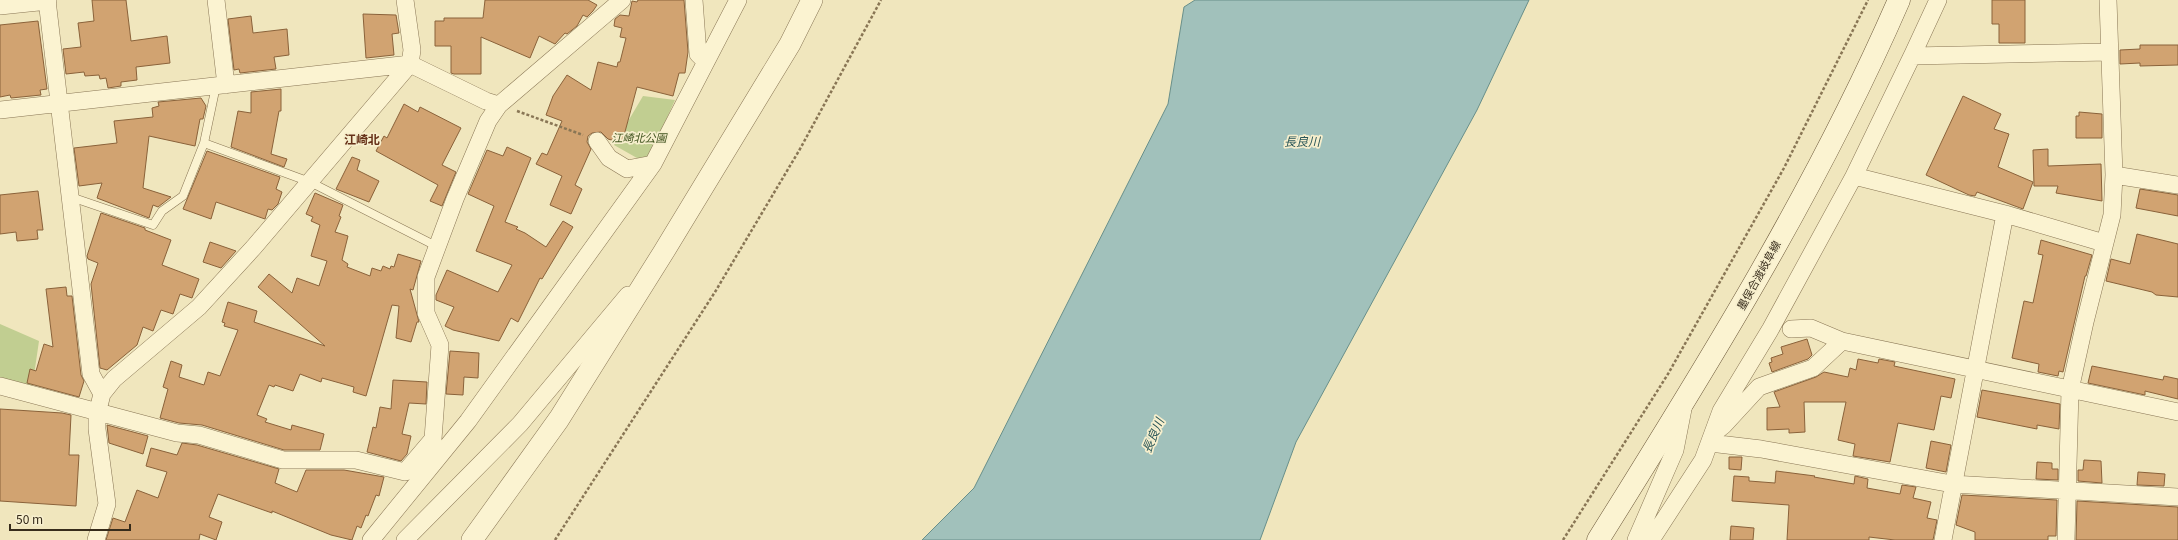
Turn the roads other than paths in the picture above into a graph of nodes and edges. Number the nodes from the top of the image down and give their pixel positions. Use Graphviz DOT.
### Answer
graph roads {
  1 [pos="47,0"];
  2 [pos="216,0"];
  3 [pos="406,0"];
  4 [pos="622,0"];
  5 [pos="694,0"];
  6 [pos="738,0"];
  7 [pos="812,0"];
  8 [pos="1900,0"];
  9 [pos="1938,0"];
  10 [pos="2108,0"];
  11 [pos="0,6"];
  12 [pos="2109,52"];
  13 [pos="1912,56"];
  14 [pos="706,62"];
  15 [pos="410,64"];
  16 [pos="221,85"];
  17 [pos="60,102"];
  18 [pos="499,105"];
  19 [pos="0,110"];
  20 [pos="597,141"];
  21 [pos="204,143"];
  22 [pos="653,164"];
  23 [pos="2114,175"];
  24 [pos="1854,176"];
  25 [pos="310,182"];
  26 [pos="2178,185"];
  27 [pos="71,197"];
  28 [pos="2005,214"];
  29 [pos="2104,243"];
  30 [pos="438,247"];
  31 [pos="663,253"];
  32 [pos="1791,329"];
  33 [pos="1842,340"];
  34 [pos="1976,370"];
  35 [pos="0,386"];
  36 [pos="2070,390"];
  37 [pos="102,394"];
  38 [pos="1684,403"];
  39 [pos="2178,412"];
  40 [pos="97,414"];
  41 [pos="1711,438"];
  42 [pos="1952,484"];
  43 [pos="2067,490"];
  44 [pos="2178,497"];
  45 [pos="96,540"];
  46 [pos="371,540"];
  47 [pos="405,540"];
  48 [pos="472,540"];
  49 [pos="1598,540"];
  50 [pos="1636,540"];
  51 [pos="1652,540"];
  52 [pos="1943,540"];
  53 [pos="2066,540"];
  1 -- 11 [label="street"];
  1 -- 17 [label="street"];
  2 -- 16 [label="street"];
  3 -- 15 [label="street"];
  4 -- 18 [label="street"];
  5 -- 14 [label="street"];
  6 -- 14 [label="street"];
  7 -- 31 [label="street"];
  8 -- 38 [label="main road, 墨俣合渡岐阜線"];
  9 -- 13 [label="street"];
  10 -- 12 [label="street"];
  12 -- 13 [label="street"];
  12 -- 23 [label="street"];
  13 -- 24 [label="street"];
  14 -- 22 [label="street"];
  15 -- 16 [label="street"];
  15 -- 18 [label="street"];
  15 -- 25 [label="street"];
  16 -- 17 [label="street"];
  16 -- 21 [label="lane"];
  17 -- 19 [label="street"];
  17 -- 27 [label="street"];
  18 -- 30 [label="street"];
  20 -- 22 [label="street"];
  21 -- 25 [label="lane"];
  21 -- 27 [label="lane"];
  22 -- 46 [label="street"];
  23 -- 26 [label="street"];
  23 -- 29 [label="street"];
  24 -- 28 [label="street"];
  24 -- 41 [label="street"];
  25 -- 30 [label="lane"];
  25 -- 37 [label="street"];
  27 -- 37 [label="street"];
  28 -- 29 [label="street"];
  28 -- 34 [label="street"];
  29 -- 36 [label="street"];
  30 -- 40 [label="street"];
  31 -- 47 [label="street"];
  31 -- 48 [label="street"];
  32 -- 33 [label="street"];
  33 -- 34 [label="street"];
  33 -- 41 [label="street"];
  34 -- 36 [label="street"];
  34 -- 42 [label="street"];
  35 -- 40 [label="street"];
  36 -- 39 [label="street"];
  36 -- 43 [label="street"];
  37 -- 40 [label="street"];
  38 -- 49 [label="main road, 墨俣合渡岐阜線"];
  38 -- 50 [label="street"];
  40 -- 45 [label="street"];
  41 -- 42 [label="street"];
  41 -- 51 [label="street"];
  42 -- 43 [label="street"];
  42 -- 52 [label="street"];
  43 -- 44 [label="street"];
  43 -- 53 [label="street"];
}
